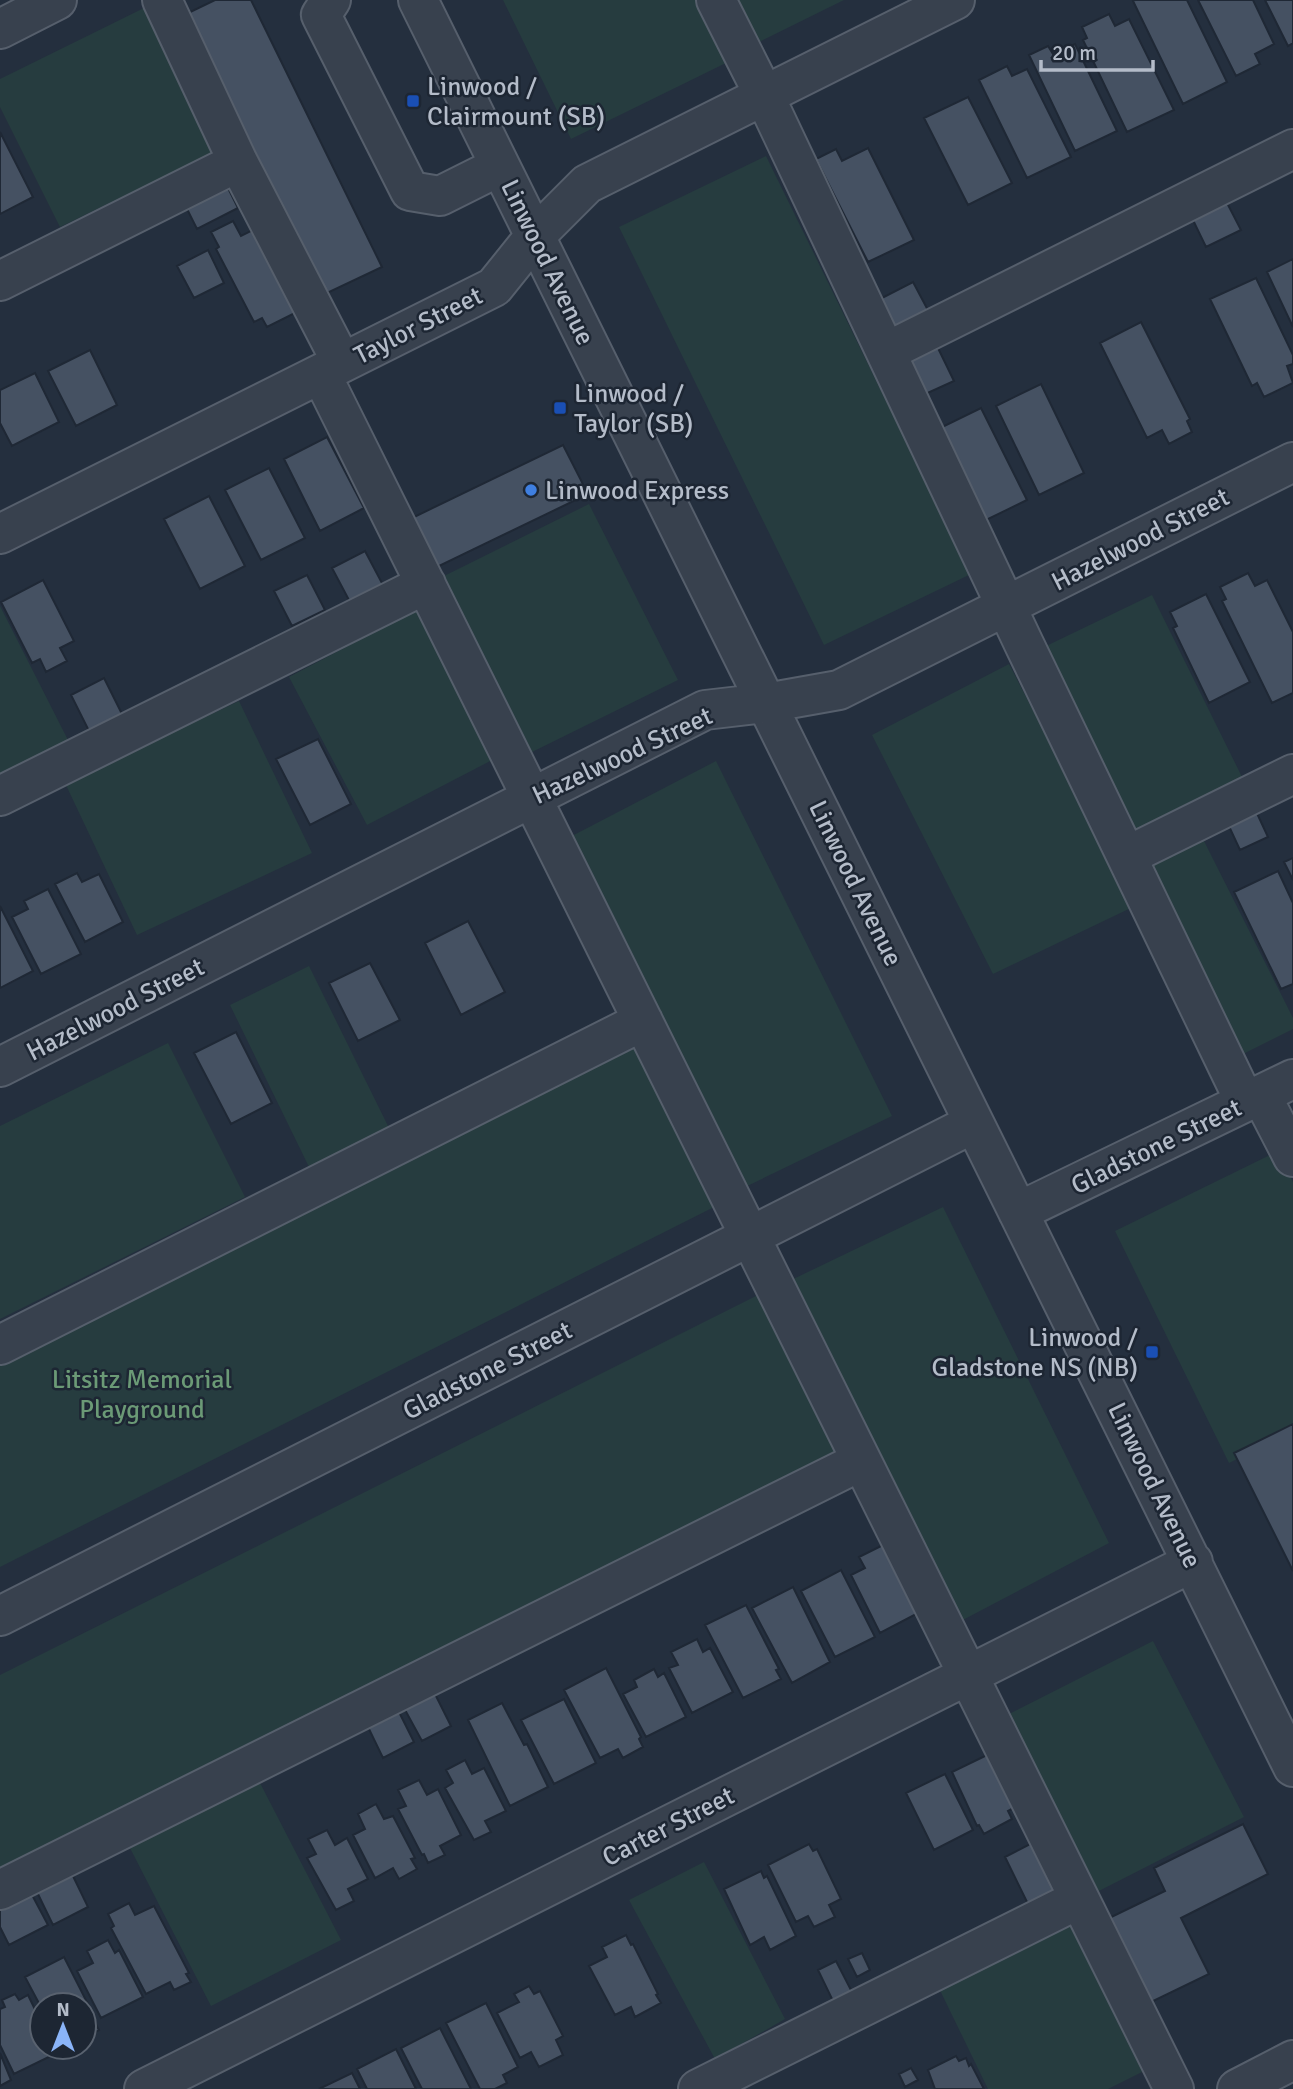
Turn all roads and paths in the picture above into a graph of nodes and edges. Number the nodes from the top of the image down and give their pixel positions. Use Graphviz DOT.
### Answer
graph roads {
  1 [pos="57,0"];
  2 [pos="162,0"];
  3 [pos="331,0"];
  4 [pos="418,0"];
  5 [pos="716,0"];
  6 [pos="955,0"];
  7 [pos="0,29"];
  8 [pos="764,95"];
  9 [pos="1293,149"];
  10 [pos="238,162"];
  11 [pos="500,166"];
  12 [pos="535,236"];
  13 [pos="0,281"];
  14 [pos="886,352"];
  15 [pos="332,369"];
  16 [pos="1293,462"];
  17 [pos="0,534"];
  18 [pos="426,583"];
  19 [pos="1006,606"];
  20 [pos="766,703"];
  21 [pos="1293,774"];
  22 [pos="0,796"];
  23 [pos="532,797"];
  24 [pos="1127,856"];
  25 [pos="643,1021"];
  26 [pos="0,1067"];
  27 [pos="1267,1092"];
  28 [pos="974,1123"];
  29 [pos="1293,1157"];
  30 [pos="1018,1212"];
  31 [pos="750,1237"];
  32 [pos="0,1345"];
  33 [pos="861,1461"];
  34 [pos="1193,1562"];
  35 [pos="0,1616"];
  36 [pos="968,1675"];
  37 [pos="1291,1757"];
  38 [pos="0,1890"];
  39 [pos="1079,1899"];
  40 [pos="1293,2060"];
  41 [pos="144,2089"];
  42 [pos="698,2089"];
  43 [pos="1174,2089"];
  44 [pos="1237,2089"];
  1 -- 7 [label="street"];
  2 -- 10 [label="street"];
  3 -- 11 [label="street"];
  4 -- 11 [label="street, Linwood Avenue"];
  5 -- 8 [label="street"];
  6 -- 8 [label="street, Taylor Street"];
  8 -- 12 [label="street, Taylor Street"];
  8 -- 14 [label="street"];
  9 -- 14 [label="street"];
  10 -- 13 [label="street"];
  10 -- 15 [label="street"];
  11 -- 12 [label="street, Linwood Avenue"];
  12 -- 15 [label="street, Taylor Street"];
  12 -- 20 [label="street, Linwood Avenue"];
  14 -- 19 [label="street"];
  15 -- 17 [label="street, Taylor Street"];
  15 -- 18 [label="street"];
  16 -- 19 [label="street, Hazelwood Street"];
  18 -- 22 [label="street"];
  18 -- 23 [label="street"];
  19 -- 20 [label="street, Hazelwood Street"];
  19 -- 24 [label="street"];
  20 -- 23 [label="street, Hazelwood Street"];
  20 -- 28 [label="street, Linwood Avenue"];
  21 -- 24 [label="street"];
  23 -- 25 [label="street"];
  23 -- 26 [label="street, Hazelwood Street"];
  24 -- 27 [label="street"];
  25 -- 31 [label="street"];
  25 -- 32 [label="street"];
  27 -- 29 [label="street"];
  27 -- 30 [label="street, Gladstone Street"];
  28 -- 30 [label="street, Linwood Avenue"];
  28 -- 31 [label="street, Gladstone Street"];
  30 -- 34 [label="street, Linwood Avenue"];
  31 -- 33 [label="street"];
  31 -- 35 [label="street, Gladstone Street"];
  33 -- 36 [label="street"];
  33 -- 38 [label="street"];
  34 -- 36 [label="street, Carter Street"];
  34 -- 37 [label="street, Linwood Avenue"];
  36 -- 39 [label="street"];
  36 -- 41 [label="street, Carter Street"];
  39 -- 42 [label="street"];
  39 -- 43 [label="street"];
  40 -- 44 [label="street"];
}
